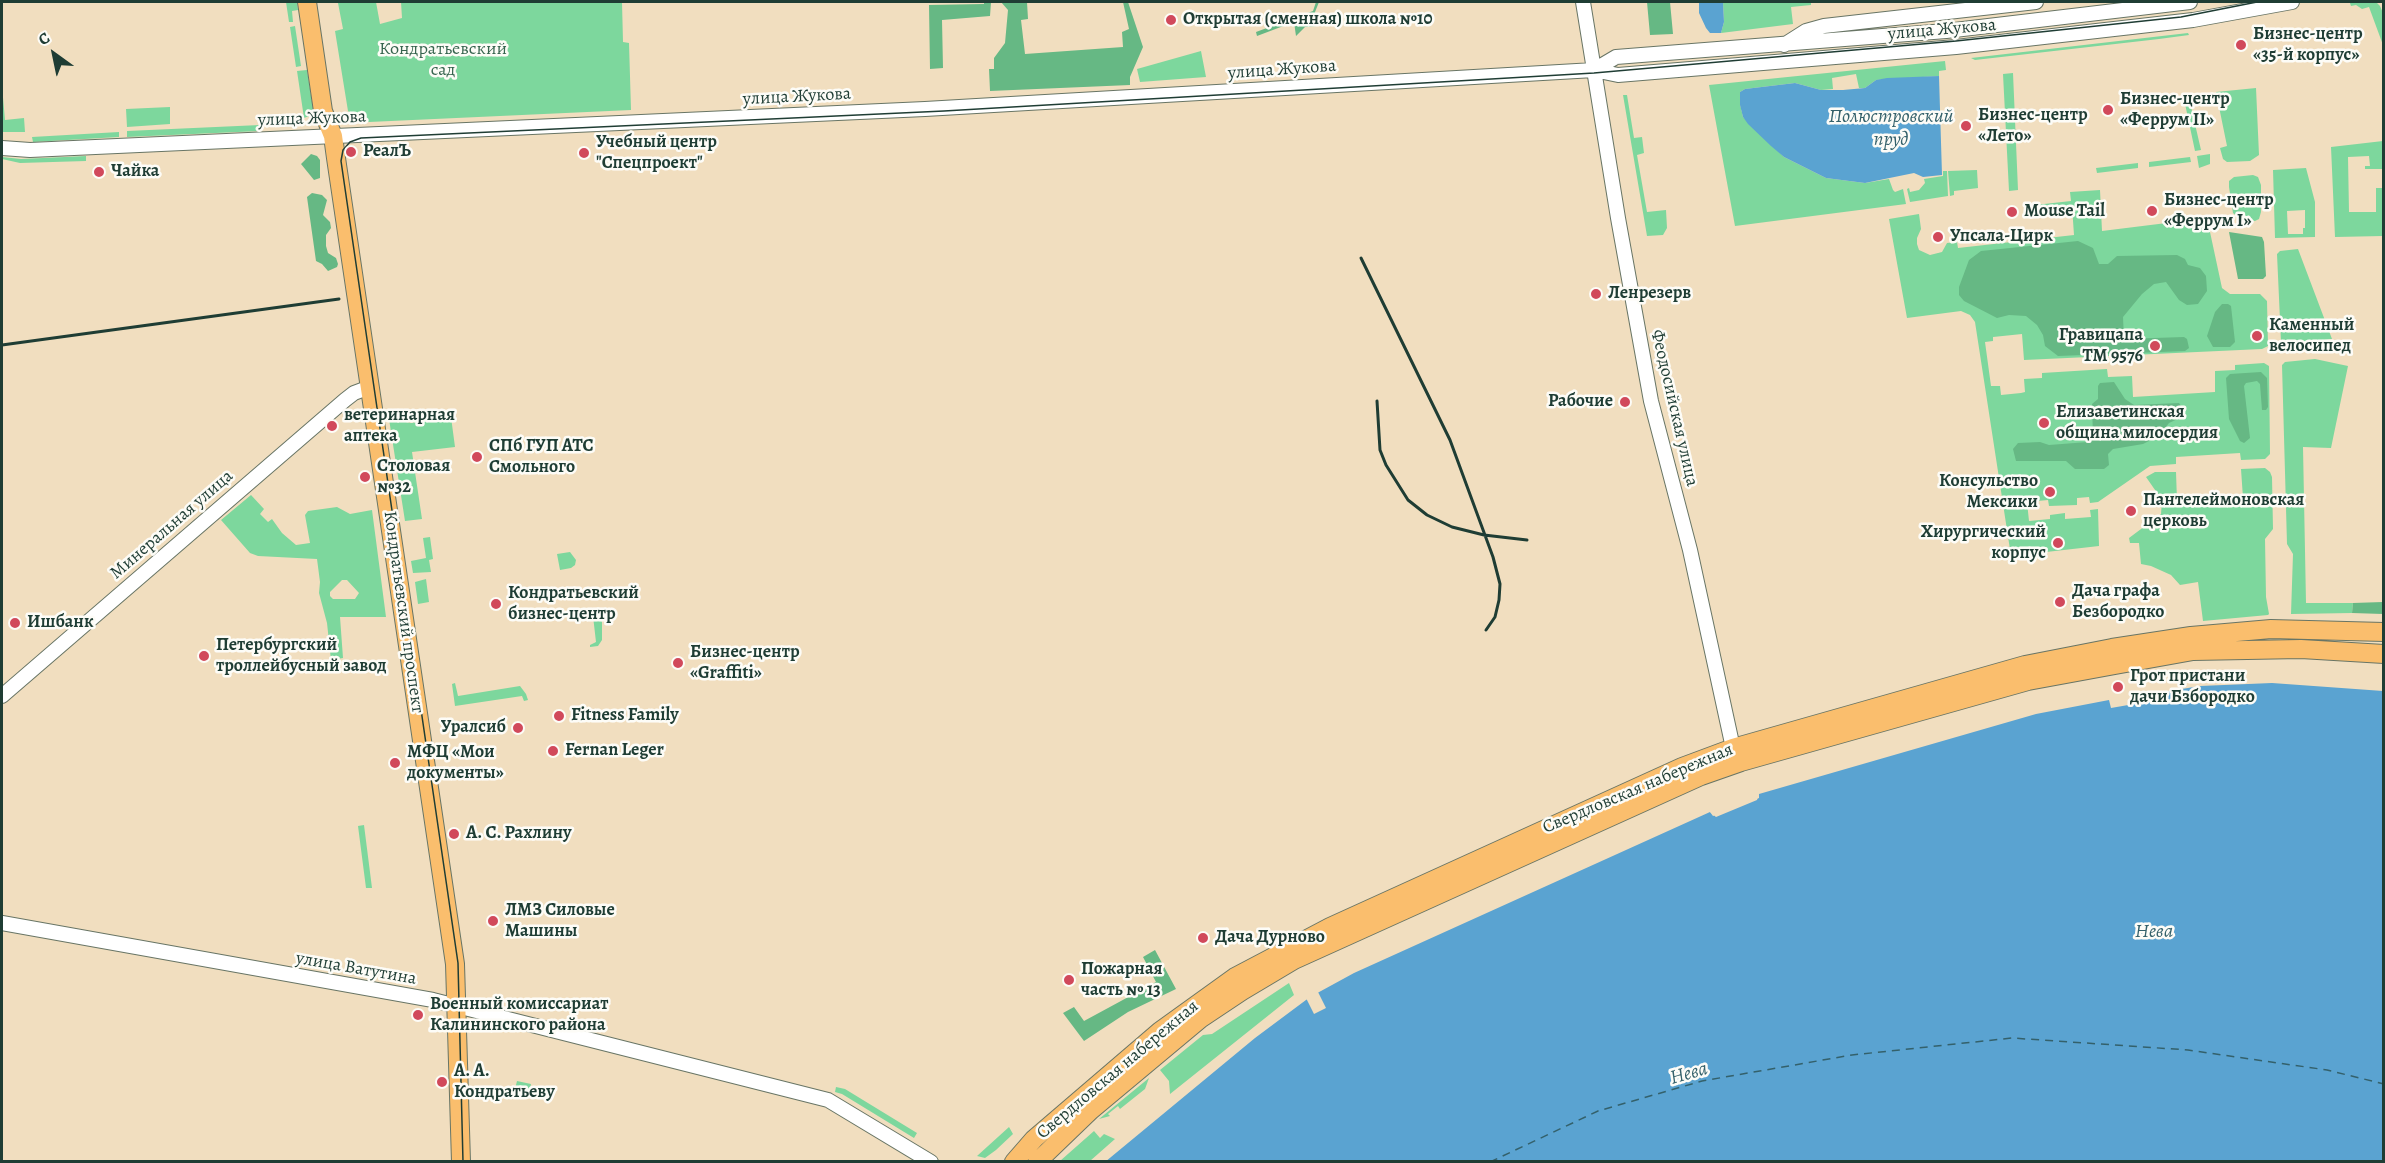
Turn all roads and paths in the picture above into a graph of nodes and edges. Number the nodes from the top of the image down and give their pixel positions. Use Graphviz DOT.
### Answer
graph roads {
  1 [pos="307,2"];
  2 [pos="319,2"];
  3 [pos="1582,2"];
  4 [pos="2036,2"];
  5 [pos="2190,2"];
  6 [pos="2292,2"];
  7 [pos="1783,46"];
  8 [pos="1594,70"];
  9 [pos="333,136"];
  10 [pos="2,148"];
  11 [pos="370,387"];
  12 [pos="2384,632"];
  13 [pos="2384,654"];
  14 [pos="2,696"];
  15 [pos="1733,748"];
  16 [pos="2,922"];
  17 [pos="455,1006"];
  18 [pos="461,1161"];
  19 [pos="932,1161"];
  20 [pos="1014,1161"];
  21 [pos="1037,1161"];
  1 -- 9 [label="main road, Кондратьевский проспект"];
  2 -- 9 [label="main road, Кондратьевский проспект"];
  3 -- 8 [label="street, Феодосийская улица"];
  4 -- 7 [label="street"];
  5 -- 7 [label="street, улица Жукова"];
  6 -- 8 [label="street, улица Жукова"];
  7 -- 8 [label="street, улица Жукова"];
  8 -- 9 [label="street, улица Жукова"];
  8 -- 15 [label="street, Феодосийская улица"];
  9 -- 10 [label="street, улица Жукова"];
  9 -- 11 [label="main road, Кондратьевский проспект"];
  11 -- 14 [label="street, Минеральная улица"];
  11 -- 17 [label="main road, Кондратьевский проспект"];
  12 -- 15 [label="main road, Свердловская набережная"];
  13 -- 21 [label="main road, Свердловская набережная"];
  15 -- 20 [label="main road, Свердловская набережная"];
  16 -- 17 [label="street, улица Ватутина"];
  17 -- 18 [label="main road, Кондратьевский проспект"];
  17 -- 19 [label="street, улица Ватутина"];
}
